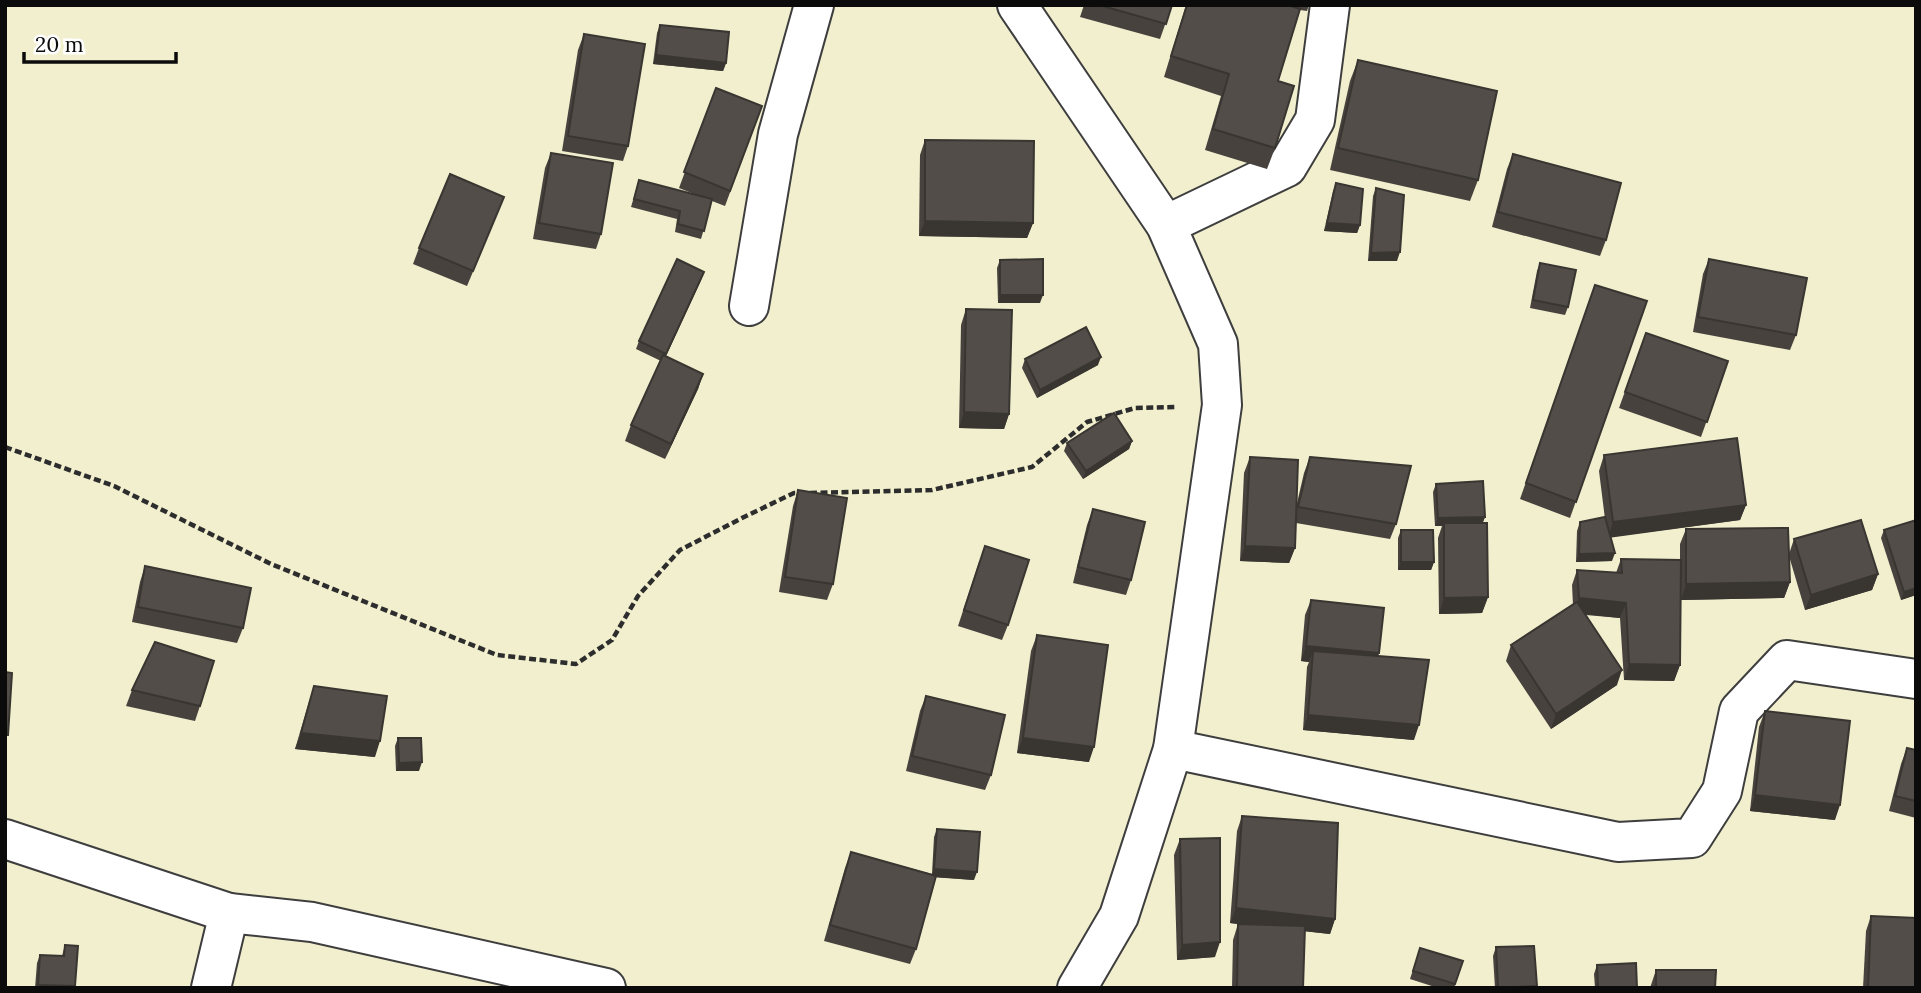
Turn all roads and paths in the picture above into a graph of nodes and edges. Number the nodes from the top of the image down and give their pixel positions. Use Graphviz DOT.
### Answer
graph roads {
  1 [pos="814,5"];
  2 [pos="1017,5"];
  3 [pos="1330,5"];
  4 [pos="1166,225"];
  5 [pos="749,306"];
  6 [pos="1222,405"];
  7 [pos="5,447"];
  8 [pos="1916,678"];
  9 [pos="1173,749"];
  10 [pos="5,839"];
  11 [pos="229,913"];
  12 [pos="212,987"];
  13 [pos="606,988"];
  14 [pos="1077,988"];
  1 -- 5 [label="street"];
  2 -- 4 [label="street"];
  3 -- 4 [label="street"];
  4 -- 6 [label="street"];
  6 -- 7 [label="path"];
  6 -- 9 [label="street"];
  8 -- 9 [label="street"];
  9 -- 14 [label="street"];
  10 -- 11 [label="street"];
  11 -- 12 [label="street"];
  11 -- 13 [label="street"];
}
